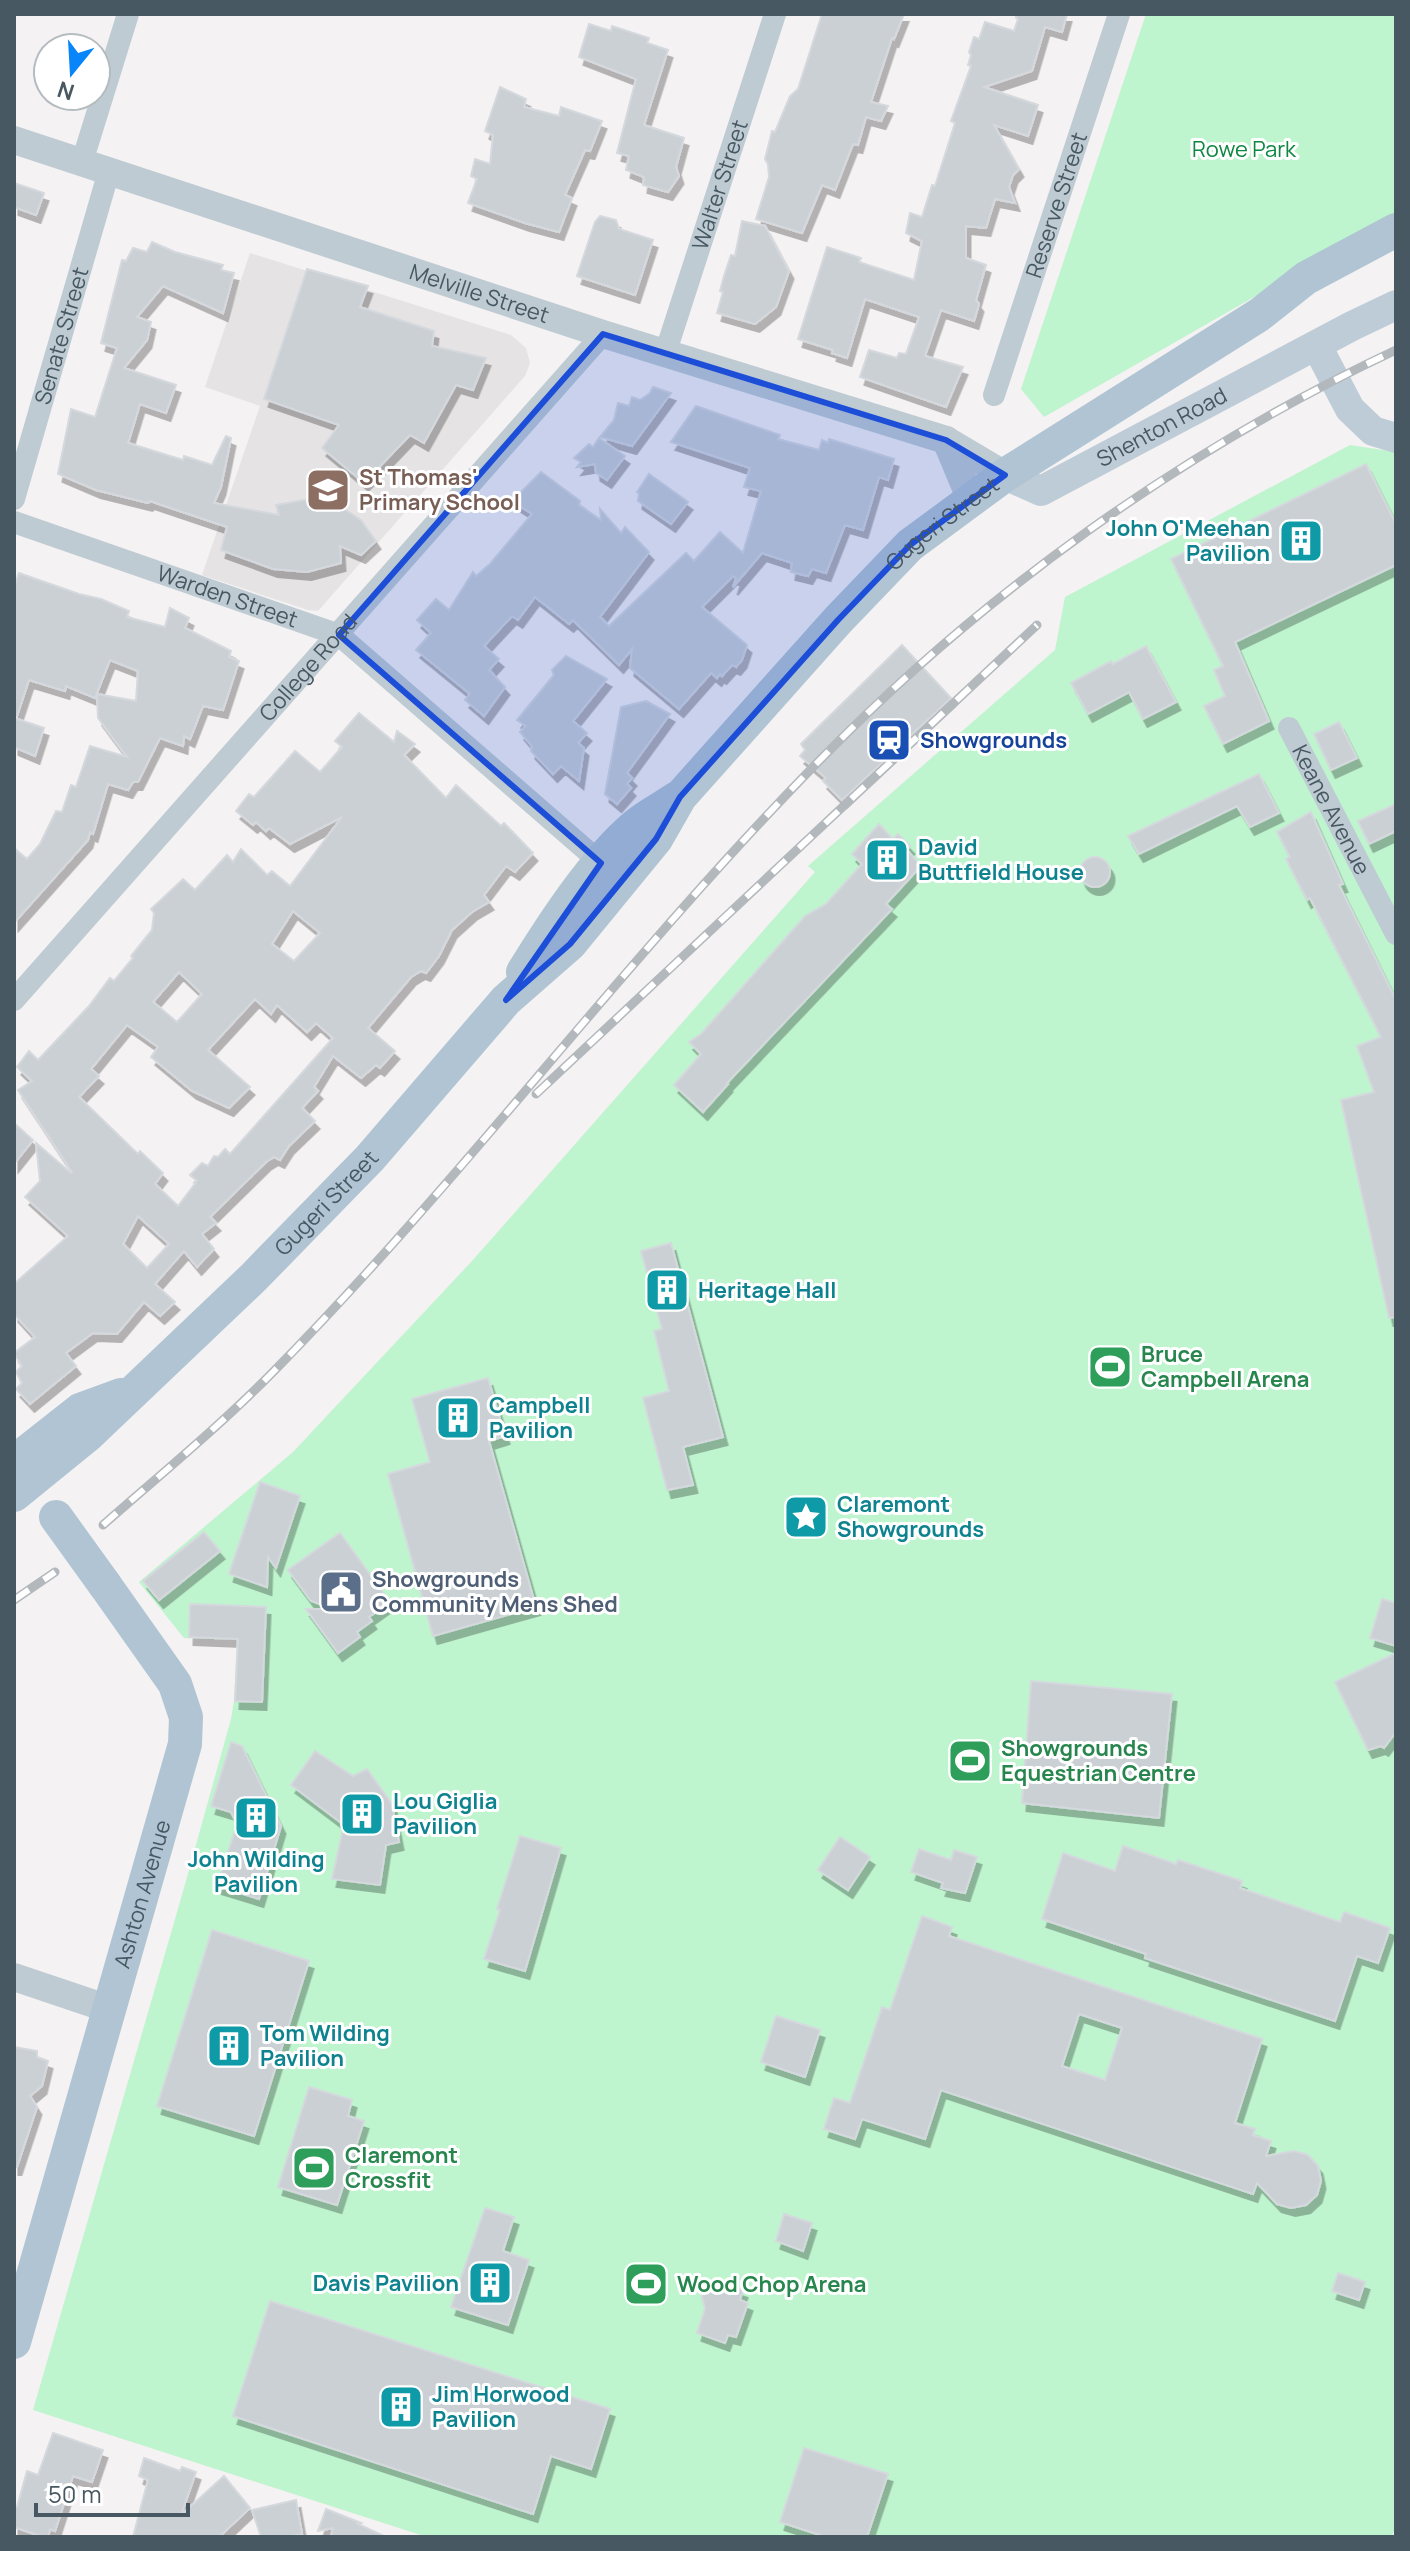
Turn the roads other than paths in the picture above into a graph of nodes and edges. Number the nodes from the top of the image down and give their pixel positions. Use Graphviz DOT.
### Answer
graph roads {
  1 [pos="128,14"];
  2 [pos="775,14"];
  3 [pos="1119,14"];
  4 [pos="14,140"];
  5 [pos="82,162"];
  6 [pos="109,171"];
  7 [pos="1396,230"];
  8 [pos="1396,256"];
  9 [pos="1396,305"];
  10 [pos="1259,315"];
  11 [pos="603,334"];
  12 [pos="1317,346"];
  13 [pos="665,354"];
  14 [pos="994,395"];
  15 [pos="1350,409"];
  16 [pos="1396,419"];
  17 [pos="1396,438"];
  18 [pos="946,440"];
  19 [pos="1005,475"];
  20 [pos="14,499"];
  21 [pos="971,500"];
  22 [pos="14,522"];
  23 [pos="339,635"];
  24 [pos="1289,728"];
  25 [pos="680,797"];
  26 [pos="601,863"];
  27 [pos="1396,934"];
  28 [pos="14,1000"];
  29 [pos="506,1000"];
  30 [pos="18,1472"];
  31 [pos="14,1977"];
  32 [pos="109,2009"];
  33 [pos="20,2302"];
  34 [pos="14,2342"];
  1 -- 5 [label="street"];
  2 -- 13 [label="street, Walter Street"];
  3 -- 14 [label="street, Reserve Street"];
  4 -- 5 [label="street, Melville Street"];
  5 -- 6 [label="street, Melville Street"];
  6 -- 11 [label="street, Melville Street"];
  6 -- 20 [label="street, Senate Street"];
  7 -- 10 [label="main road, Gugeri Street"];
  8 -- 10 [label="main road, Gugeri Street"];
  9 -- 12 [label="main road, Shenton Road"];
  10 -- 19 [label="main road, Gugeri Street"];
  11 -- 13 [label="street, Melville Street"];
  11 -- 23 [label="street, College Road"];
  12 -- 15 [label="main road"];
  12 -- 19 [label="main road, Shenton Road"];
  13 -- 18 [label="street, Melville Street"];
  15 -- 16 [label="main road"];
  15 -- 17 [label="main road"];
  18 -- 19 [label="street, Melville Street"];
  18 -- 21 [label="street"];
  19 -- 21 [label="main road, Gugeri Street"];
  21 -- 25 [label="main road, Gugeri Street"];
  22 -- 23 [label="street, Warden Street"];
  23 -- 26 [label="street, Warden Street"];
  23 -- 28 [label="street, College Road"];
  24 -- 27 [label="street, Keane Avenue"];
  25 -- 26 [label="main road, Gugeri Street"];
  25 -- 29 [label="main road, Gugeri Street"];
  26 -- 29 [label="main road, Gugeri Street"];
  29 -- 30 [label="main road, Gugeri Street"];
  30 -- 32 [label="main road, Ashton Avenue, bridge"];
  31 -- 32 [label="street"];
  32 -- 33 [label="main road, Ashton Avenue"];
  33 -- 34 [label="main road, Ashton Avenue"];
}
